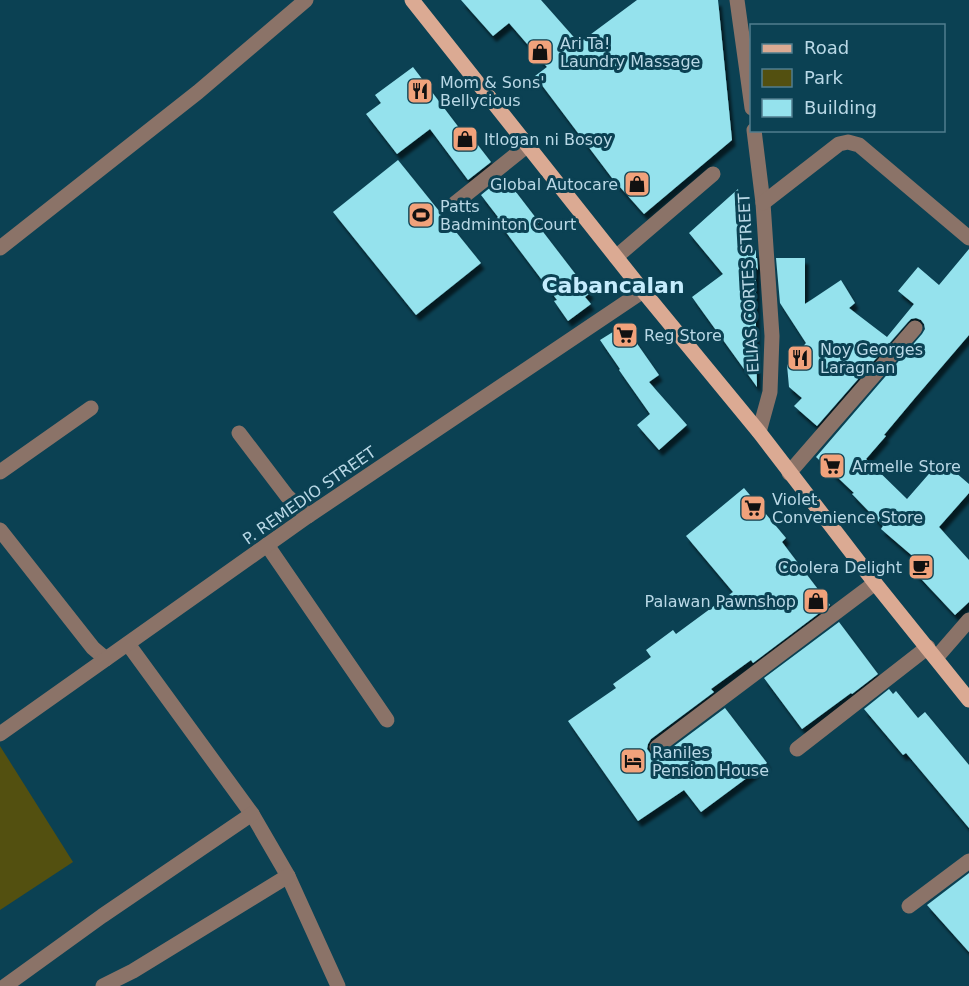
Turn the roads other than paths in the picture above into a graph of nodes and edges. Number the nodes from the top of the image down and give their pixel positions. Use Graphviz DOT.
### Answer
graph roads {
  1 [pos="306,0"];
  2 [pos="412,0"];
  3 [pos="737,0"];
  4 [pos="750,94"];
  5 [pos="754,132"];
  6 [pos="528,145"];
  7 [pos="713,174"];
  8 [pos="763,203"];
  9 [pos="454,204"];
  10 [pos="969,238"];
  11 [pos="0,248"];
  12 [pos="615,257"];
  13 [pos="643,291"];
  14 [pos="915,328"];
  15 [pos="91,408"];
  16 [pos="759,432"];
  17 [pos="239,433"];
  18 [pos="0,472"];
  19 [pos="789,473"];
  20 [pos="308,516"];
  21 [pos="0,530"];
  22 [pos="267,545"];
  23 [pos="875,583"];
  24 [pos="969,620"];
  25 [pos="128,644"];
  26 [pos="932,653"];
  27 [pos="106,659"];
  28 [pos="969,700"];
  29 [pos="387,720"];
  30 [pos="0,734"];
  31 [pos="657,747"];
  32 [pos="797,749"];
  33 [pos="252,814"];
  34 [pos="969,861"];
  35 [pos="288,876"];
  36 [pos="909,906"];
  37 [pos="13,984"];
  38 [pos="103,986"];
  39 [pos="338,986"];
  1 -- 11 [label="street"];
  2 -- 6 [label="main road"];
  3 -- 4 [label="street"];
  5 -- 8 [label="street, ELIAS CORTES STREET"];
  6 -- 9 [label="street"];
  6 -- 12 [label="main road"];
  7 -- 12 [label="street"];
  8 -- 10 [label="street"];
  8 -- 16 [label="street, ELIAS CORTES STREET"];
  12 -- 13 [label="main road"];
  13 -- 16 [label="main road"];
  13 -- 20 [label="street, P. REMEDIO STREET"];
  14 -- 19 [label="street"];
  15 -- 18 [label="street"];
  16 -- 19 [label="main road"];
  17 -- 20 [label="street"];
  19 -- 23 [label="main road"];
  20 -- 22 [label="street, P. REMEDIO STREET"];
  21 -- 27 [label="street"];
  22 -- 25 [label="street, P. REMEDIO STREET"];
  22 -- 29 [label="street"];
  23 -- 26 [label="main road"];
  23 -- 31 [label="street"];
  24 -- 26 [label="street"];
  25 -- 27 [label="street, P. REMEDIO STREET"];
  25 -- 33 [label="street"];
  26 -- 28 [label="main road"];
  26 -- 32 [label="street"];
  27 -- 30 [label="street, P. REMEDIO STREET"];
  33 -- 35 [label="street"];
  33 -- 37 [label="street"];
  34 -- 36 [label="street"];
  35 -- 38 [label="street"];
  35 -- 39 [label="street"];
}
